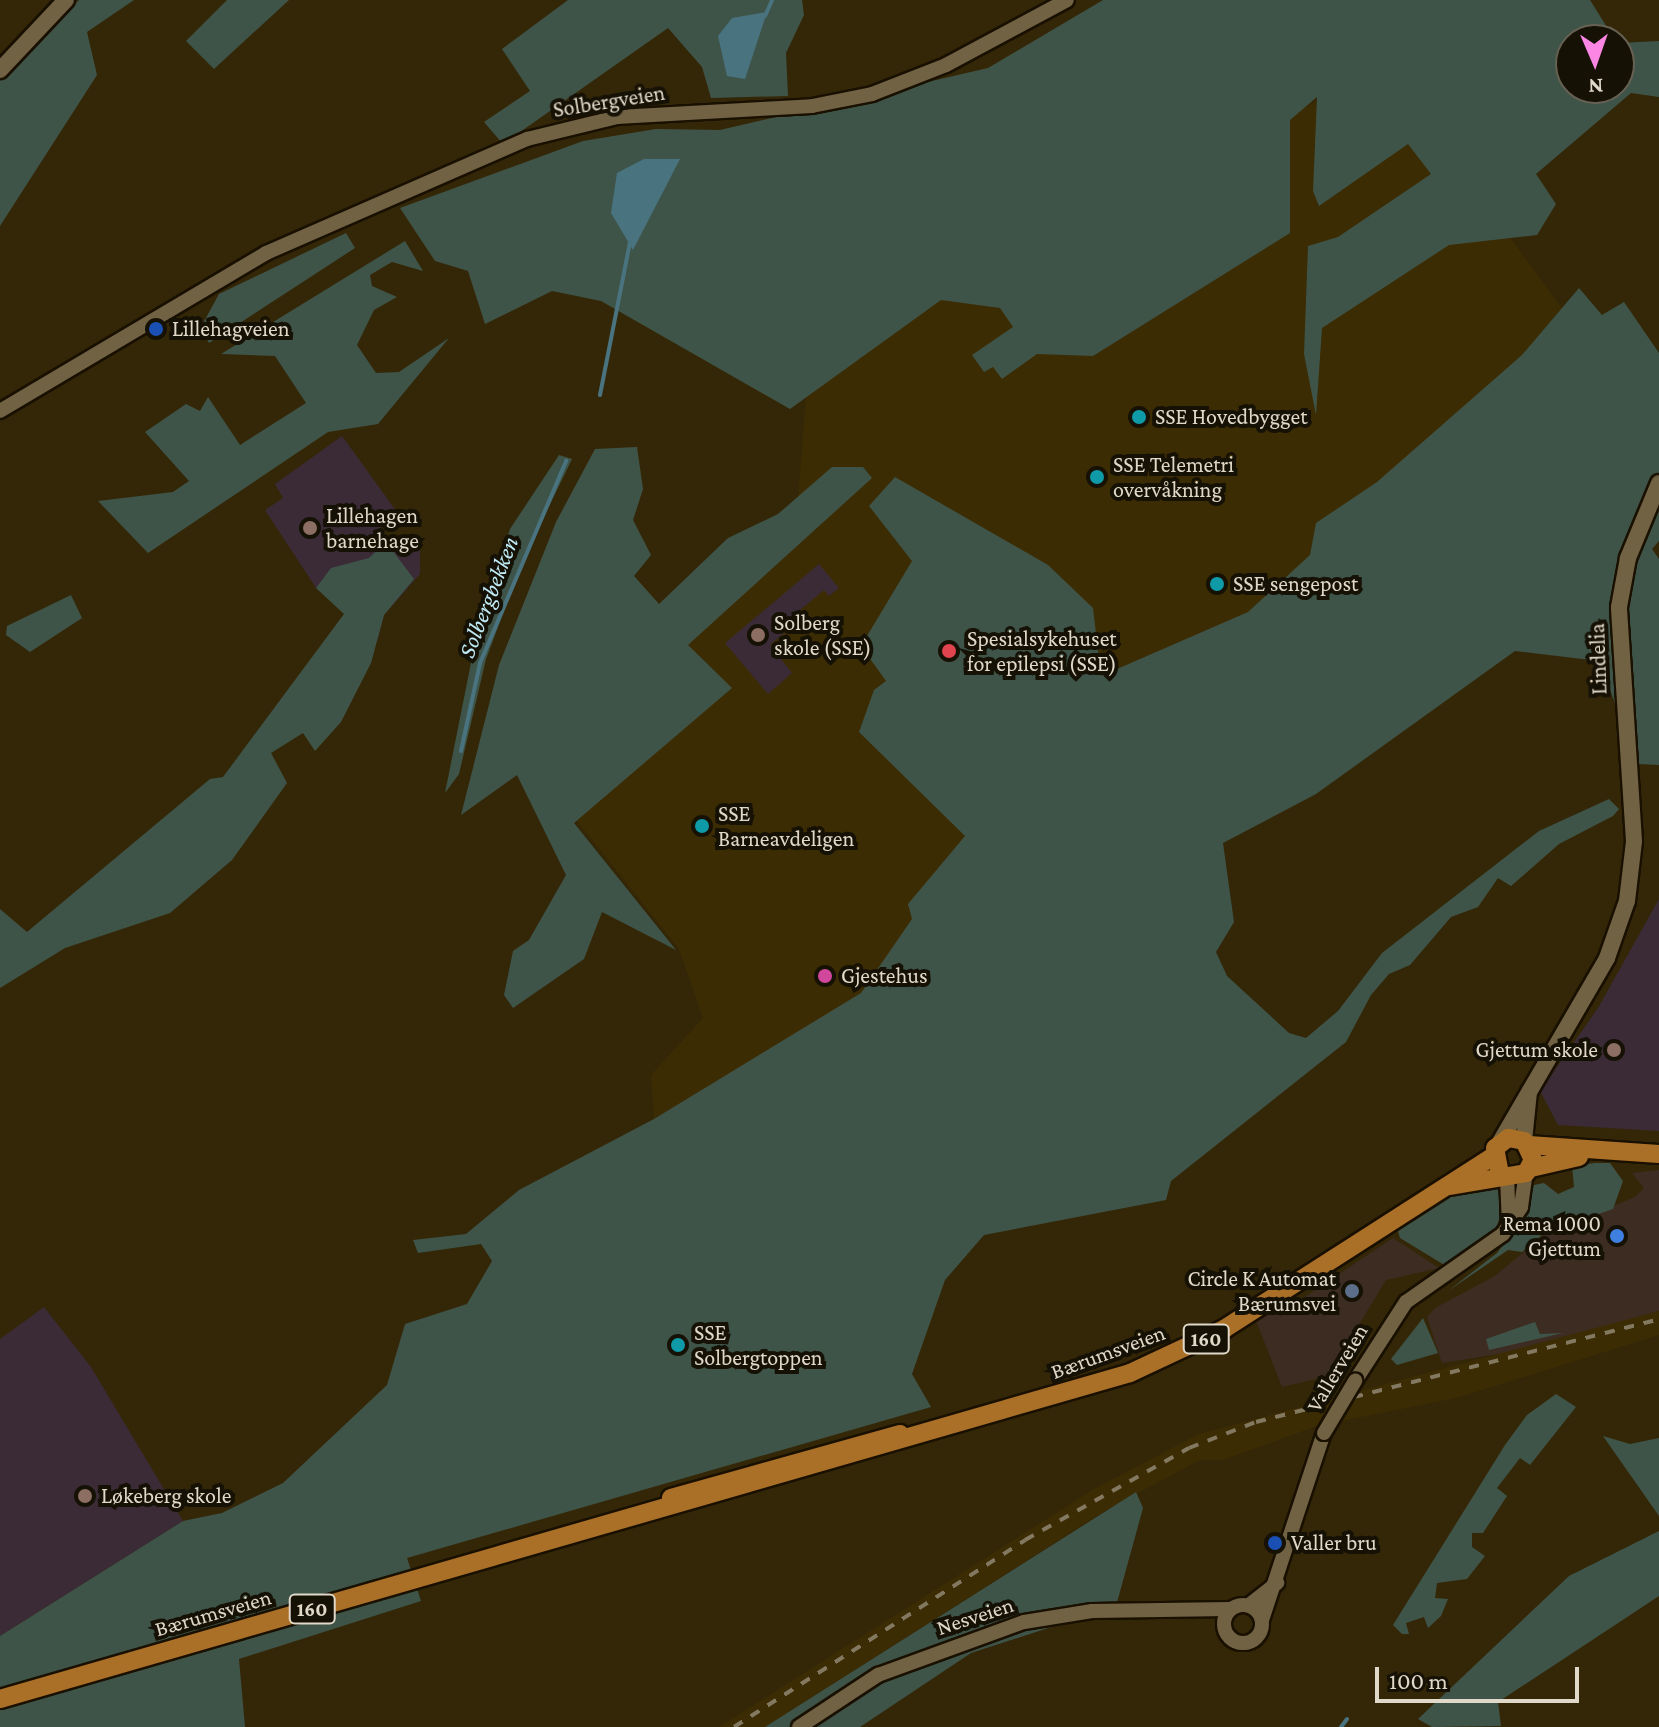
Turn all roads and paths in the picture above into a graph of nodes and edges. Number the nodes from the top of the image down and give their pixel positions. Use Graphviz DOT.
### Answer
graph roads {
  1 [pos="66,0"];
  2 [pos="1067,0"];
  3 [pos="0,70"];
  4 [pos="0,411"];
  5 [pos="1659,483"];
  6 [pos="1529,1090"];
  7 [pos="1527,1143"];
  8 [pos="1497,1149"];
  9 [pos="1613,1153"];
  10 [pos="1659,1154"];
  11 [pos="1528,1171"];
  12 [pos="1504,1176"];
  13 [pos="1429,1194"];
  14 [pos="1509,1227"];
  15 [pos="1277,1583"];
  16 [pos="1249,1605"];
  17 [pos="1230,1609"];
  18 [pos="1183,1613"];
  19 [pos="1262,1620"];
  20 [pos="1225,1631"];
  21 [pos="0,1699"];
  22 [pos="799,1727"];
  1 -- 3 [label="main road"];
  2 -- 4 [label="street, Solbergveien"];
  5 -- 6 [label="main road, Lindelia"];
  6 -- 7 [label="main road"];
  6 -- 8 [label="main road"];
  7 -- 8 [label="main road, 160"];
  7 -- 9 [label="main road, 160"];
  7 -- 11 [label="main road"];
  8 -- 12 [label="main road"];
  8 -- 13 [label="main road, Bærumsveien / 160"];
  9 -- 10 [label="main road, 160"];
  9 -- 11 [label="main road, 160"];
  11 -- 12 [label="main road, 160"];
  11 -- 14 [label="street, Vallerveien"];
  12 -- 13 [label="main road, Bærumsveien / 160"];
  12 -- 14 [label="street"];
  13 -- 21 [label="main road, Bærumsveien / 160"];
  14 -- 15 [label="street, Vallerveien, bridge"];
  15 -- 16 [label="street"];
  15 -- 19 [label="street, Vallerveien"];
  16 -- 17 [label="street"];
  16 -- 19 [label="street"];
  17 -- 18 [label="street, Nesveien"];
  17 -- 20 [label="street"];
  18 -- 20 [label="street, Nesveien"];
  18 -- 22 [label="street, Nesveien"];
  19 -- 20 [label="street"];
}
